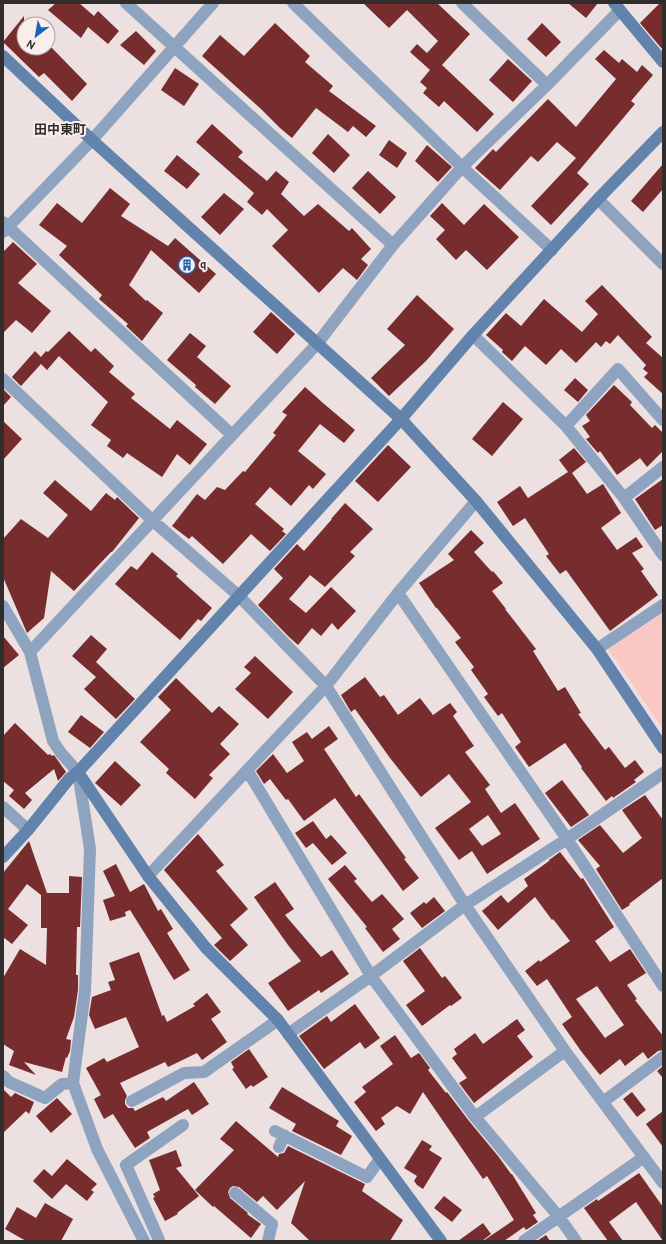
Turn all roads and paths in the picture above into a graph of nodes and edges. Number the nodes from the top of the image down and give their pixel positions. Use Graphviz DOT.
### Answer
graph roads {
  1 [pos="126,3"];
  2 [pos="213,3"];
  3 [pos="293,3"];
  4 [pos="462,3"];
  5 [pos="617,6"];
  6 [pos="174,47"];
  7 [pos="3,56"];
  8 [pos="663,62"];
  9 [pos="547,85"];
  10 [pos="663,132"];
  11 [pos="92,140"];
  12 [pos="462,167"];
  13 [pos="598,199"];
  14 [pos="5,227"];
  15 [pos="393,245"];
  16 [pos="552,250"];
  17 [pos="663,264"];
  18 [pos="473,335"];
  19 [pos="317,344"];
  20 [pos="3,379"];
  21 [pos="401,419"];
  22 [pos="663,420"];
  23 [pos="566,426"];
  24 [pos="232,435"];
  25 [pos="663,467"];
  26 [pos="624,498"];
  27 [pos="476,501"];
  28 [pos="153,521"];
  29 [pos="663,555"];
  30 [pos="398,593"];
  31 [pos="239,596"];
  32 [pos="663,605"];
  33 [pos="3,606"];
  34 [pos="597,649"];
  35 [pos="30,652"];
  36 [pos="326,686"];
  37 [pos="663,748"];
  38 [pos="247,770"];
  39 [pos="78,772"];
  40 [pos="663,772"];
  41 [pos="3,807"];
  42 [pos="28,830"];
  43 [pos="567,839"];
  44 [pos="3,857"];
  45 [pos="148,876"];
  46 [pos="465,905"];
  47 [pos="371,976"];
  48 [pos="663,986"];
  49 [pos="278,1020"];
  50 [pos="288,1034"];
  51 [pos="565,1050"];
  52 [pos="663,1057"];
  53 [pos="3,1076"];
  54 [pos="73,1084"];
  55 [pos="132,1101"];
  56 [pos="603,1102"];
  57 [pos="476,1117"];
  58 [pos="183,1126"];
  59 [pos="279,1147"];
  60 [pos="644,1158"];
  61 [pos="380,1159"];
  62 [pos="663,1183"];
  63 [pos="235,1193"];
  64 [pos="559,1217"];
  65 [pos="144,1241"];
  66 [pos="159,1241"];
  67 [pos="268,1241"];
  68 [pos="441,1241"];
  69 [pos="524,1241"];
  70 [pos="576,1241"];
  1 -- 6 [label="street"];
  2 -- 6 [label="street"];
  3 -- 12 [label="street"];
  4 -- 9 [label="street"];
  5 -- 8 [label="street"];
  5 -- 9 [label="street"];
  6 -- 11 [label="street"];
  6 -- 15 [label="street"];
  7 -- 11 [label="street"];
  9 -- 12 [label="street"];
  10 -- 13 [label="street"];
  11 -- 14 [label="street"];
  11 -- 19 [label="street"];
  12 -- 15 [label="street"];
  12 -- 16 [label="street"];
  13 -- 16 [label="street"];
  13 -- 17 [label="street"];
  14 -- 24 [label="street"];
  15 -- 19 [label="street"];
  16 -- 18 [label="street"];
  18 -- 21 [label="street"];
  18 -- 23 [label="street"];
  19 -- 21 [label="street"];
  19 -- 24 [label="street"];
  20 -- 28 [label="street"];
  21 -- 27 [label="street"];
  21 -- 31 [label="street"];
  22 -- 23 [label="street"];
  23 -- 26 [label="street"];
  24 -- 28 [label="street"];
  25 -- 26 [label="street"];
  26 -- 29 [label="street"];
  27 -- 30 [label="street"];
  27 -- 34 [label="street"];
  28 -- 31 [label="street"];
  28 -- 35 [label="street"];
  30 -- 36 [label="street"];
  30 -- 43 [label="street"];
  31 -- 36 [label="street"];
  31 -- 39 [label="street"];
  32 -- 34 [label="street"];
  33 -- 35 [label="street"];
  34 -- 37 [label="street"];
  35 -- 39 [label="street"];
  36 -- 38 [label="street"];
  36 -- 46 [label="street"];
  38 -- 45 [label="street"];
  38 -- 47 [label="street"];
  39 -- 42 [label="street"];
  39 -- 45 [label="street"];
  39 -- 54 [label="street"];
  40 -- 43 [label="street"];
  41 -- 42 [label="street"];
  42 -- 44 [label="street"];
  43 -- 46 [label="street"];
  43 -- 48 [label="street"];
  45 -- 49 [label="street"];
  46 -- 47 [label="street"];
  46 -- 51 [label="street"];
  47 -- 50 [label="street"];
  47 -- 57 [label="street"];
  49 -- 50 [label="street"];
  49 -- 55 [label="street"];
  50 -- 61 [label="street"];
  51 -- 56 [label="street"];
  51 -- 57 [label="street"];
  52 -- 56 [label="street"];
  53 -- 54 [label="street"];
  54 -- 65 [label="street"];
  56 -- 60 [label="street"];
  57 -- 64 [label="street"];
  58 -- 66 [label="street"];
  59 -- 61 [label="street"];
  60 -- 62 [label="street"];
  60 -- 64 [label="street"];
  61 -- 68 [label="street"];
  63 -- 67 [label="street"];
  64 -- 69 [label="street"];
  64 -- 70 [label="street"];
}
